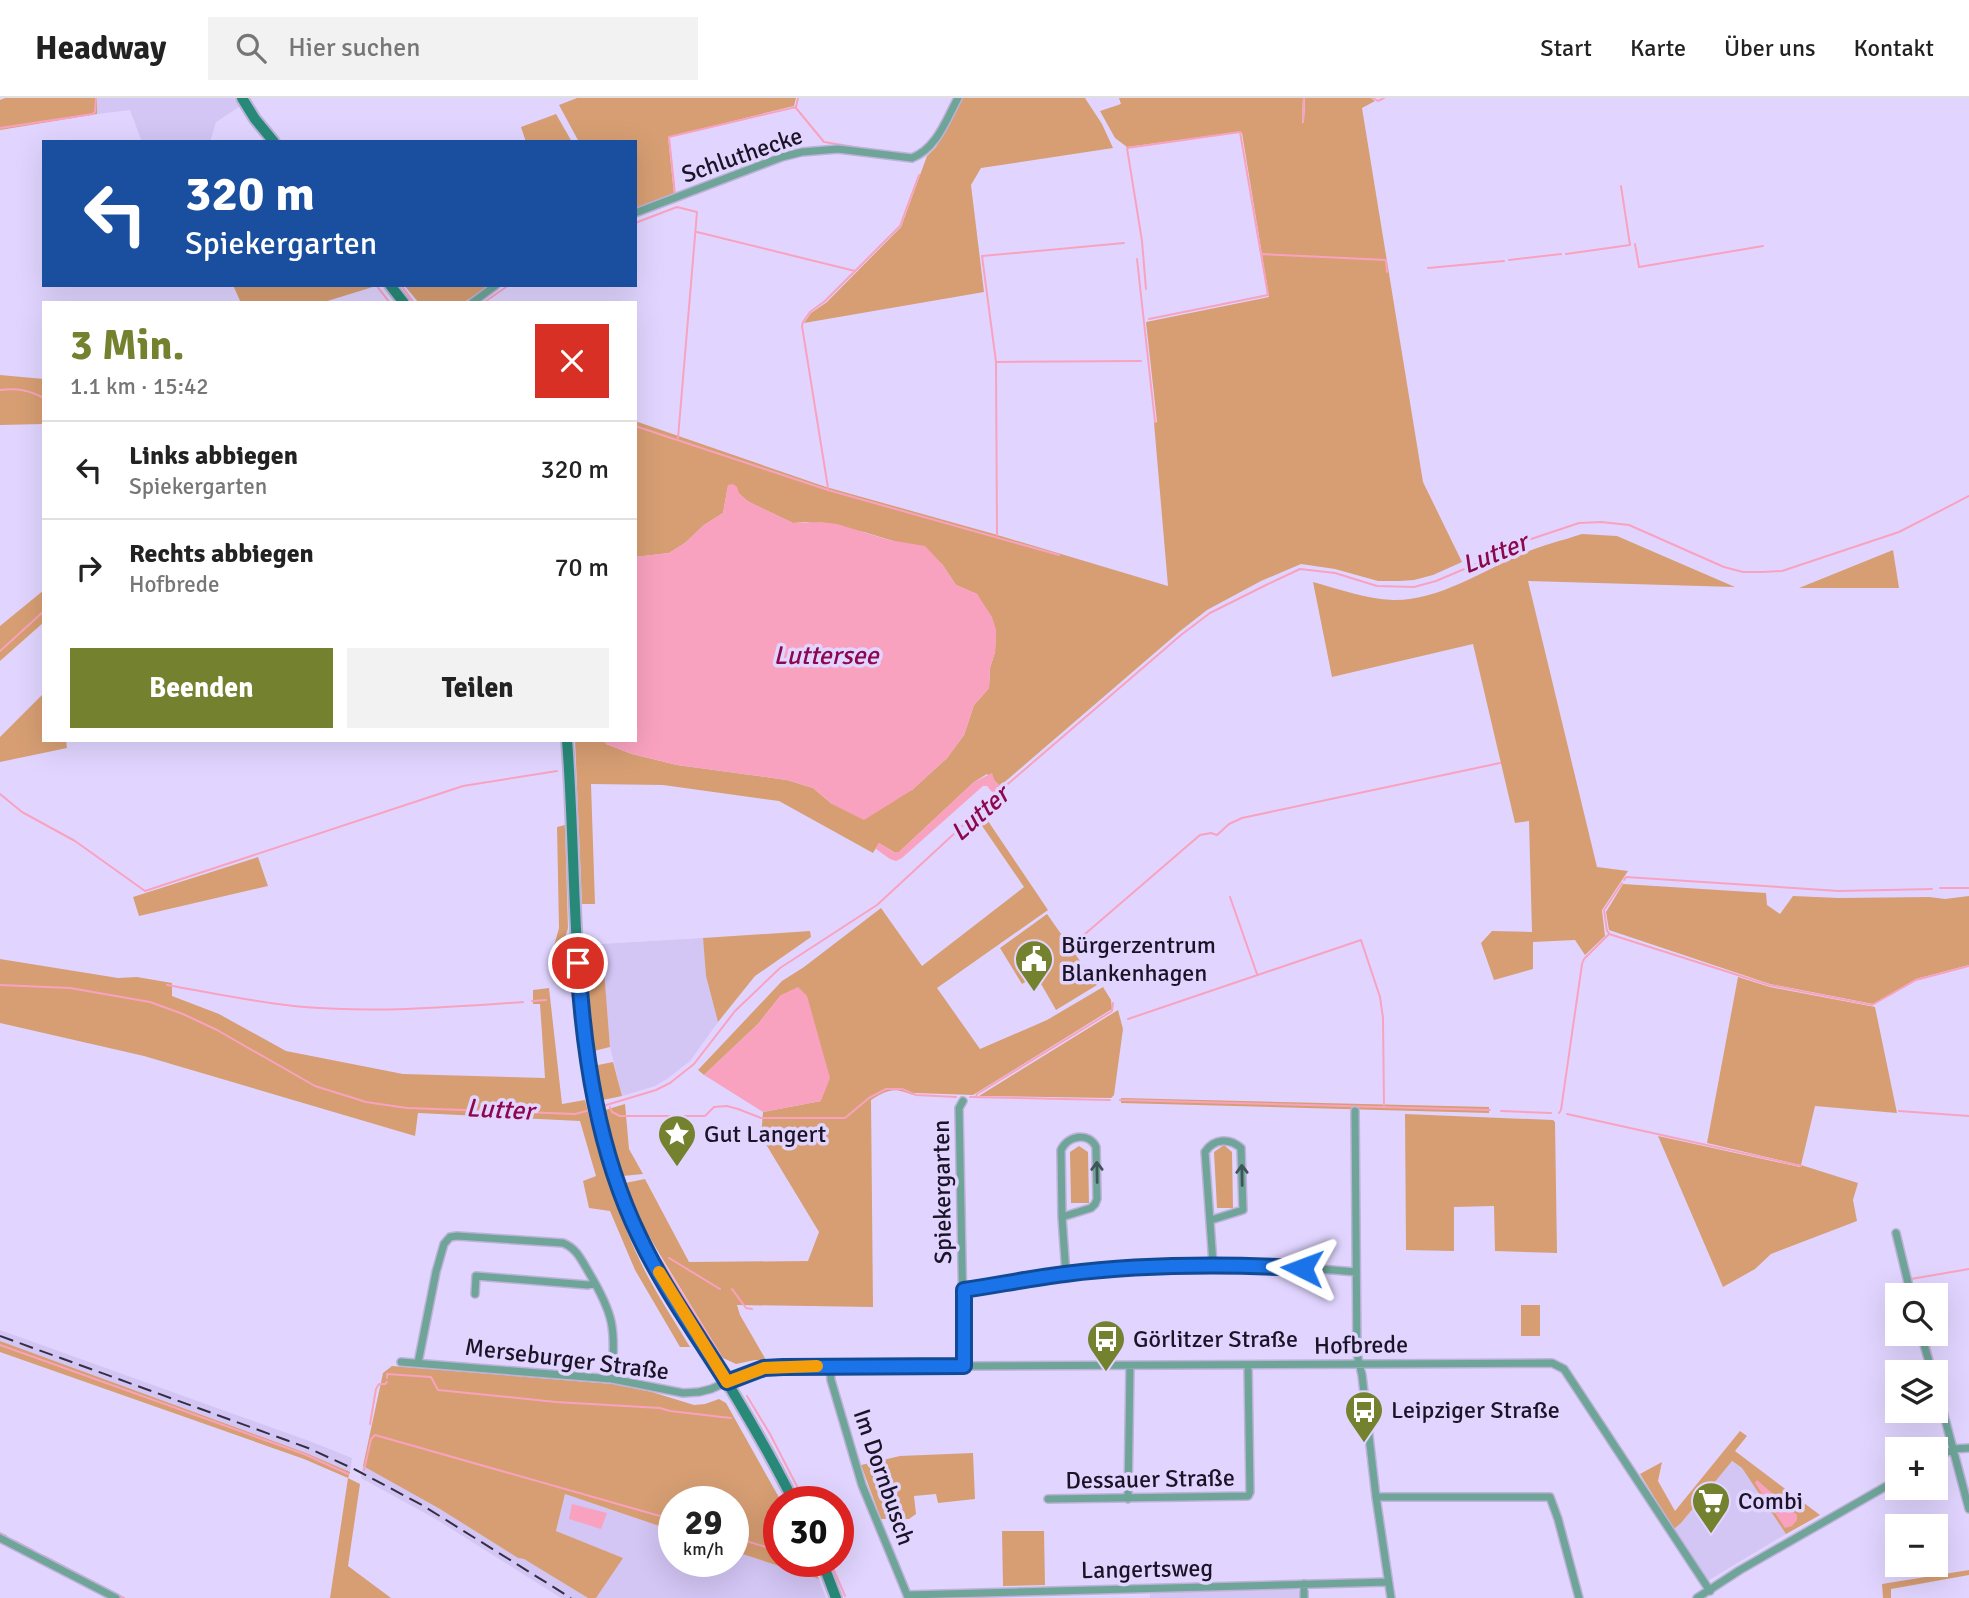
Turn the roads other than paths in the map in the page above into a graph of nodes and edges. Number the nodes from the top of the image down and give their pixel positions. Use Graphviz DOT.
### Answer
graph roads {
  1 [pos="242,98"];
  2 [pos="958,98"];
  3 [pos="272,140"];
  4 [pos="637,212"];
  5 [pos="392,287"];
  6 [pos="493,287"];
  7 [pos="402,301"];
  8 [pos="475,301"];
  9 [pos="567,742"];
  10 [pos="963,1101"];
  11 [pos="1355,1111"];
  12 [pos="1062,1217"];
  13 [pos="1211,1220"];
  14 [pos="1896,1233"];
  15 [pos="1213,1264"];
  16 [pos="1356,1272"];
  17 [pos="1066,1274"];
  18 [pos="595,1283"];
  19 [pos="1908,1283"];
  20 [pos="964,1290"];
  21 [pos="475,1294"];
  22 [pos="401,1362"];
  23 [pos="418,1363"];
  24 [pos="1360,1364"];
  25 [pos="830,1366"];
  26 [pos="964,1366"];
  27 [pos="1130,1366"];
  28 [pos="1248,1366"];
  29 [pos="612,1379"];
  30 [pos="727,1382"];
  31 [pos="1946,1423"];
  32 [pos="1969,1448"];
  33 [pos="1953,1449"];
  34 [pos="1948,1452"];
  35 [pos="786,1486"];
  36 [pos="1885,1487"];
  37 [pos="1376,1497"];
  38 [pos="1048,1499"];
  39 [pos="1128,1499"];
  40 [pos="1969,1509"];
  41 [pos="0,1538"];
  42 [pos="828,1577"];
  43 [pos="1388,1582"];
  44 [pos="1304,1584"];
  45 [pos="1130,1589"];
  46 [pos="1710,1591"];
  47 [pos="1039,1594"];
  48 [pos="907,1596"];
  49 [pos="116,1598"];
  50 [pos="836,1598"];
  51 [pos="1130,1598"];
  52 [pos="1304,1598"];
  53 [pos="1391,1598"];
  54 [pos="1579,1598"];
  55 [pos="1697,1598"];
  1 -- 3 [label="main road"];
  2 -- 4 [label="street, Schluthecke"];
  5 -- 7 [label="main road"];
  6 -- 8 [label="street"];
  9 -- 30 [label="main road"];
  10 -- 20 [label="street, Spiekergarten"];
  11 -- 16 [label="street"];
  12 -- 12 [label="street, one-way"];
  12 -- 17 [label="street"];
  13 -- 13 [label="street, one-way"];
  13 -- 15 [label="street"];
  14 -- 19 [label="street"];
  15 -- 16 [label="street"];
  15 -- 17 [label="street"];
  16 -- 24 [label="street"];
  17 -- 20 [label="street"];
  18 -- 21 [label="street"];
  18 -- 23 [label="street"];
  18 -- 29 [label="street"];
  20 -- 26 [label="street, Spiekergarten"];
  22 -- 23 [label="street, Merseburger Straße"];
  23 -- 29 [label="street, Merseburger Straße"];
  24 -- 28 [label="street, Hofbrede"];
  24 -- 37 [label="street"];
  24 -- 46 [label="street, Hofbrede"];
  25 -- 26 [label="street, Hofbrede"];
  25 -- 30 [label="street, Hofbrede"];
  25 -- 48 [label="street, Im Dornbusch"];
  26 -- 27 [label="street, Hofbrede"];
  27 -- 28 [label="street, Hofbrede"];
  27 -- 39 [label="street"];
  28 -- 39 [label="street, Dessauer Straße"];
  29 -- 30 [label="street, Merseburger Straße"];
  30 -- 35 [label="main road"];
  31 -- 33 [label="street"];
  32 -- 33 [label="street"];
  33 -- 34 [label="street"];
  33 -- 40 [label="street"];
  36 -- 46 [label="street"];
  37 -- 43 [label="street"];
  37 -- 54 [label="street"];
  38 -- 39 [label="street, Dessauer Straße"];
  41 -- 49 [label="street"];
  42 -- 50 [label="main road"];
  43 -- 44 [label="street, Langertsweg"];
  43 -- 53 [label="street"];
  44 -- 45 [label="street, Langertsweg"];
  44 -- 52 [label="street"];
  45 -- 47 [label="street, Langertsweg"];
  45 -- 51 [label="street"];
  46 -- 55 [label="street"];
  47 -- 48 [label="street, Langertsweg"];
}
